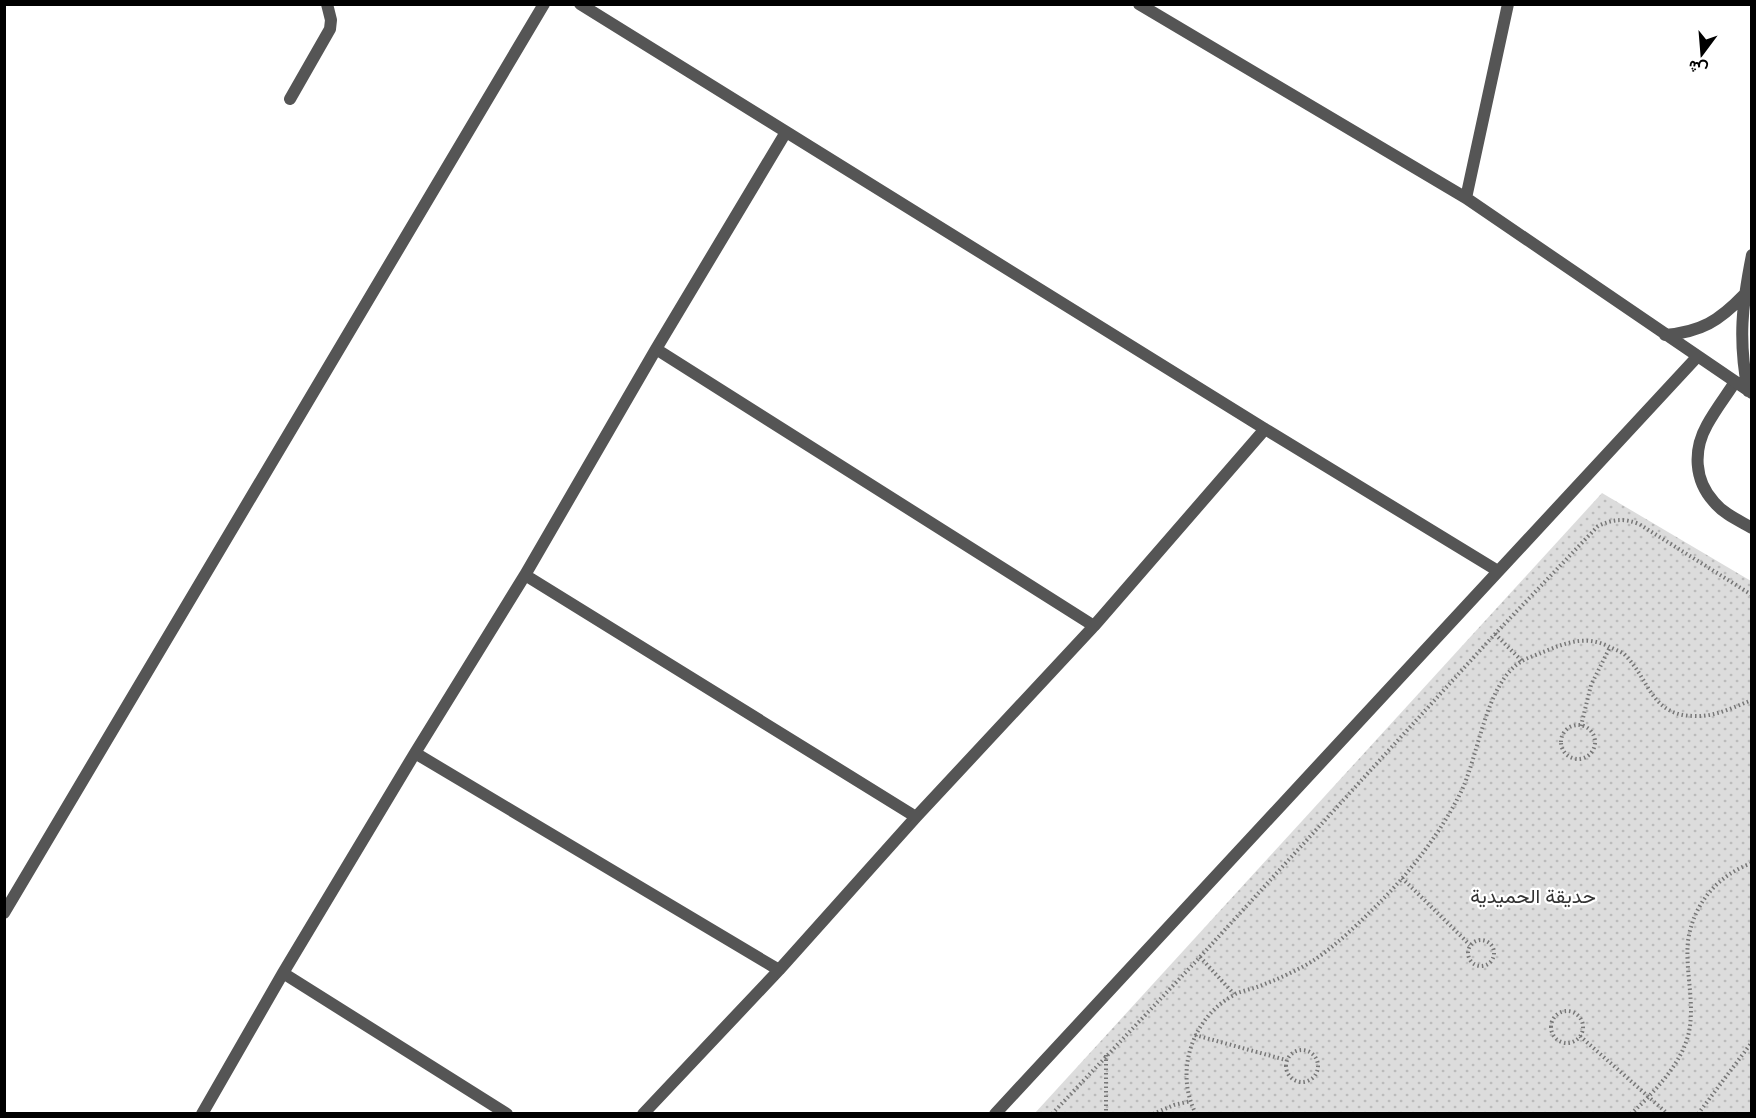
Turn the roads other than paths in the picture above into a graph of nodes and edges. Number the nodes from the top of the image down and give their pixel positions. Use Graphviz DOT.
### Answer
graph roads {
  1 [pos="327,4"];
  2 [pos="544,4"];
  3 [pos="580,4"];
  4 [pos="1139,4"];
  5 [pos="1508,4"];
  6 [pos="290,99"];
  7 [pos="786,132"];
  8 [pos="1466,198"];
  9 [pos="1752,255"];
  10 [pos="1744,295"];
  11 [pos="1665,335"];
  12 [pos="656,349"];
  13 [pos="1697,357"];
  14 [pos="1735,382"];
  15 [pos="1750,392"];
  16 [pos="1265,429"];
  17 [pos="1752,528"];
  18 [pos="1498,571"];
  19 [pos="525,575"];
  20 [pos="1094,626"];
  21 [pos="415,753"];
  22 [pos="916,817"];
  23 [pos="4,913"];
  24 [pos="778,970"];
  25 [pos="283,973"];
  26 [pos="202,1113"];
  27 [pos="507,1113"];
  28 [pos="643,1113"];
  29 [pos="995,1113"];
  1 -- 6 [label="street"];
  2 -- 23 [label="street"];
  3 -- 7 [label="street"];
  4 -- 8 [label="street"];
  5 -- 8 [label="street"];
  7 -- 12 [label="street"];
  7 -- 16 [label="street"];
  8 -- 11 [label="street"];
  9 -- 10 [label="street"];
  10 -- 11 [label="street"];
  10 -- 15 [label="street"];
  11 -- 13 [label="street"];
  12 -- 19 [label="street"];
  12 -- 20 [label="street"];
  13 -- 14 [label="street"];
  13 -- 18 [label="street"];
  14 -- 15 [label="street"];
  14 -- 17 [label="street"];
  16 -- 18 [label="street"];
  16 -- 20 [label="street"];
  18 -- 29 [label="street"];
  19 -- 21 [label="street"];
  19 -- 22 [label="street"];
  20 -- 22 [label="street"];
  21 -- 24 [label="street"];
  21 -- 25 [label="street"];
  22 -- 24 [label="street"];
  24 -- 28 [label="street"];
  25 -- 26 [label="street"];
  25 -- 27 [label="street"];
}
